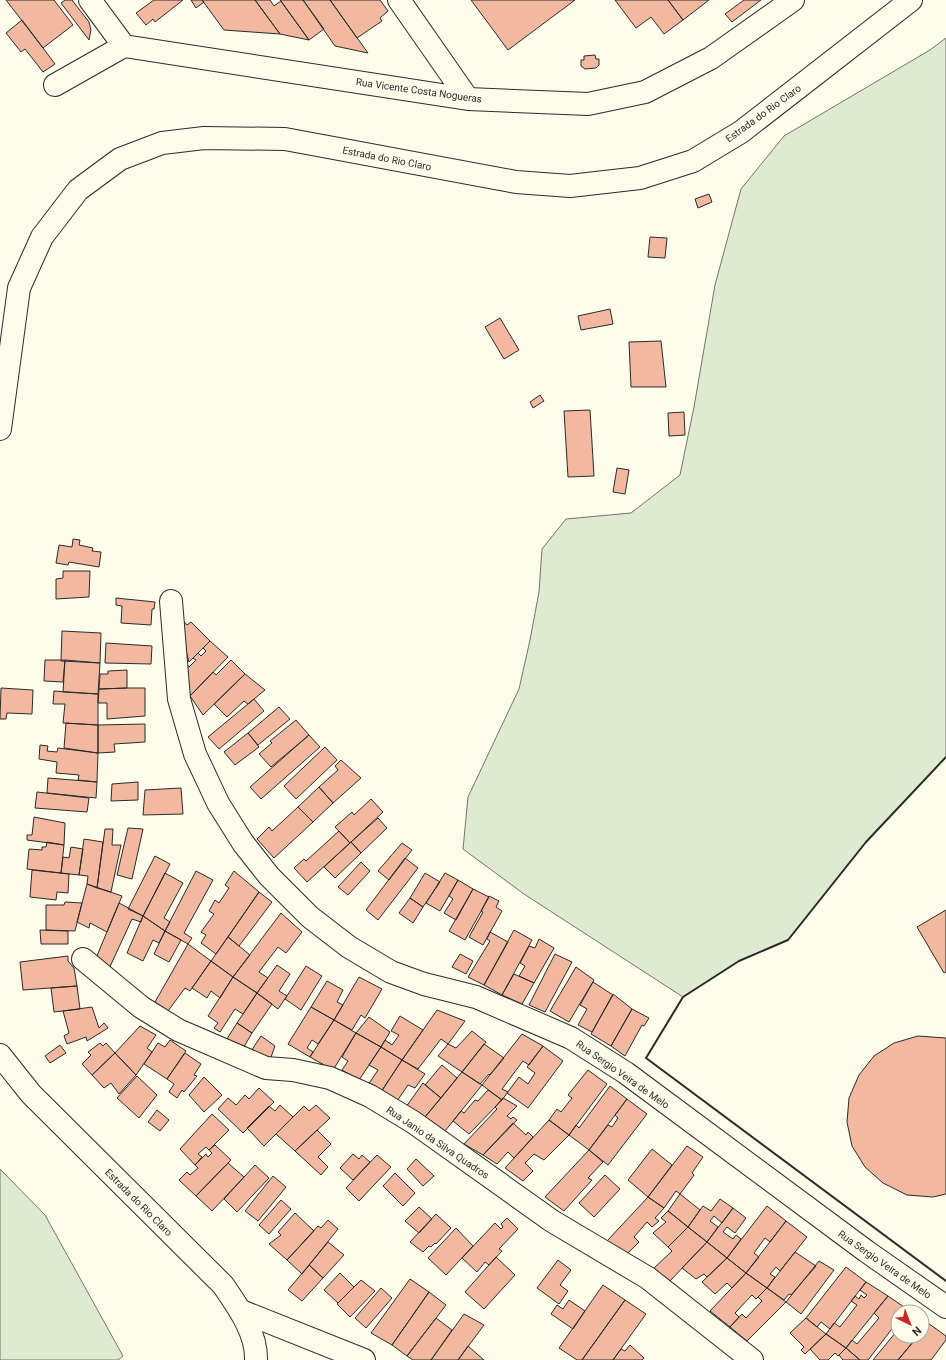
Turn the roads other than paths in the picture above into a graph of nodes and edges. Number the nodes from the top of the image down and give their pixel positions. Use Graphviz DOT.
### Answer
graph roads {
  1 [pos="90,0"];
  2 [pos="399,0"];
  3 [pos="793,0"];
  4 [pos="911,0"];
  5 [pos="124,46"];
  6 [pos="55,85"];
  7 [pos="468,99"];
  8 [pos="0,429"];
  9 [pos="171,601"];
  10 [pos="83,959"];
  11 [pos="0,1055"];
  12 [pos="946,1307"];
  13 [pos="241,1311"];
  14 [pos="256,1360"];
  15 [pos="364,1360"];
  16 [pos="752,1360"];
  1 -- 5 [label="street"];
  2 -- 7 [label="street"];
  3 -- 7 [label="street, Rua Vicente Costa Nogueras"];
  4 -- 8 [label="street, Estrada do Rio Claro"];
  5 -- 6 [label="street"];
  5 -- 7 [label="street, Rua Vicente Costa Nogueras"];
  9 -- 12 [label="street, Rua Sergio Veira de Melo"];
  10 -- 16 [label="street, Rua Janio da Silva Quadros"];
  11 -- 13 [label="street, Estrada do Rio Claro"];
  13 -- 14 [label="street, Estrada do Rio Claro"];
  13 -- 15 [label="street"];
}
